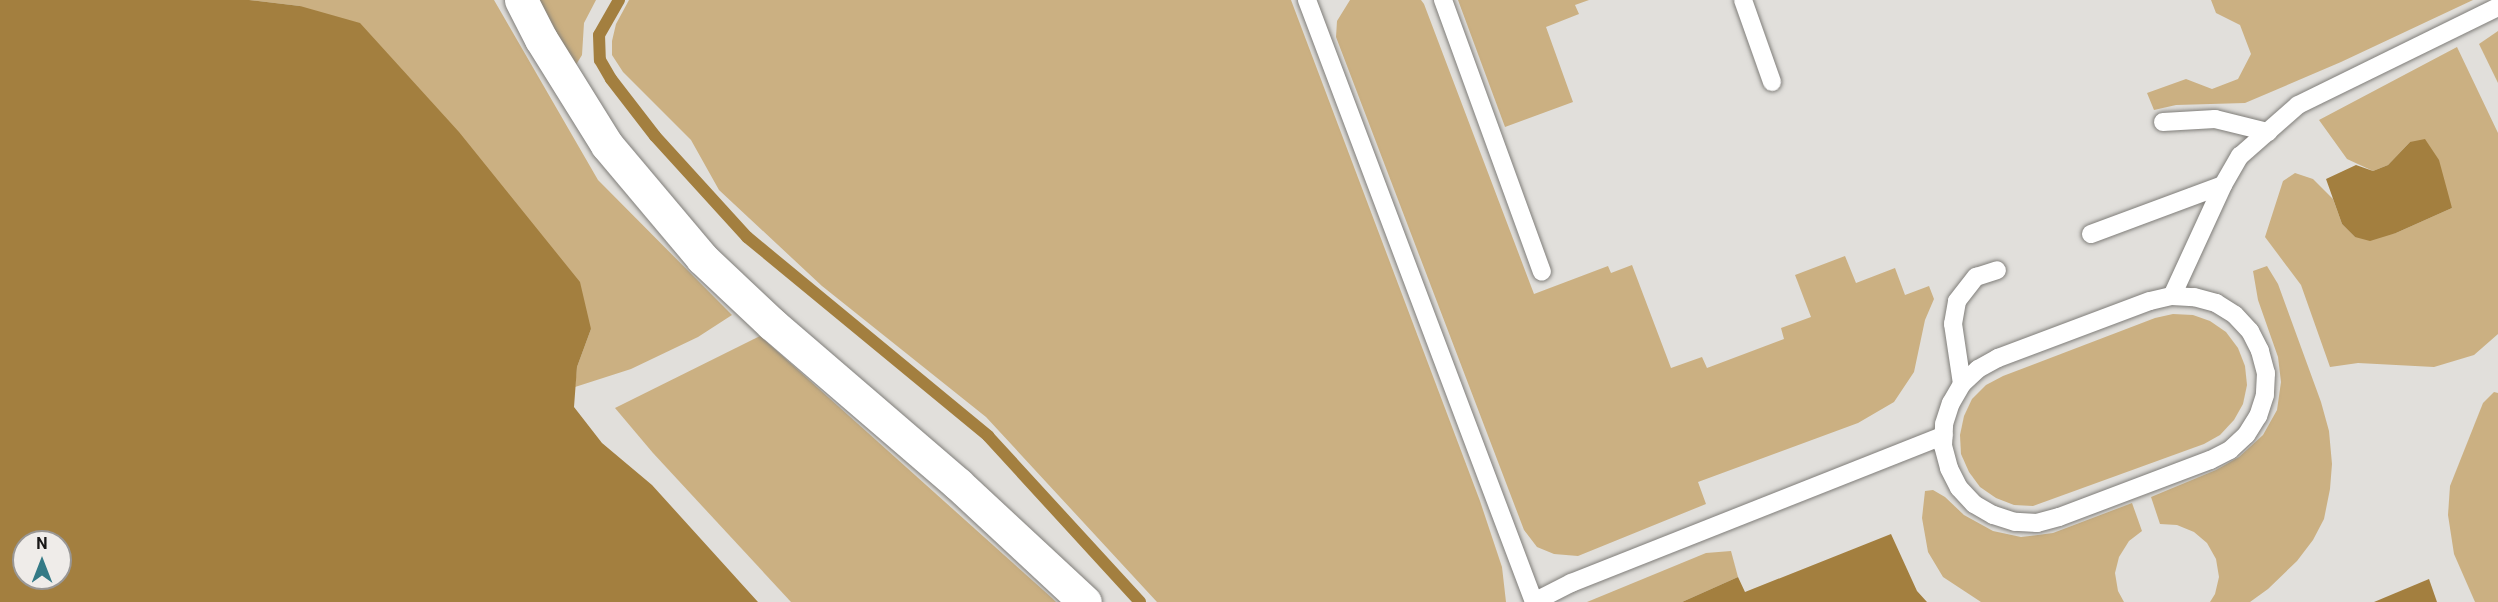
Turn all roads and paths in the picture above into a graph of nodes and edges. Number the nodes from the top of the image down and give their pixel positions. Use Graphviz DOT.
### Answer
graph roads {
  1 [pos="521,0"];
  2 [pos="1307,0"];
  3 [pos="1443,0"];
  4 [pos="1743,0"];
  5 [pos="2498,7"];
  6 [pos="1772,82"];
  7 [pos="2163,122"];
  8 [pos="2268,132"];
  9 [pos="2223,186"];
  10 [pos="2091,234"];
  11 [pos="1997,270"];
  12 [pos="1542,272"];
  13 [pos="2172,296"];
  14 [pos="1962,384"];
  15 [pos="1944,435"];
  16 [pos="1085,602"];
  17 [pos="1534,602"];
  1 -- 16 [label="street"];
  2 -- 17 [label="lane"];
  3 -- 12 [label="lane"];
  4 -- 6 [label="lane"];
  5 -- 8 [label="lane"];
  7 -- 8 [label="lane"];
  8 -- 9 [label="lane"];
  9 -- 10 [label="lane"];
  9 -- 13 [label="lane"];
  11 -- 14 [label="lane"];
  13 -- 14 [label="lane"];
  13 -- 15 [label="lane"];
  14 -- 15 [label="lane"];
  15 -- 17 [label="lane"];
}
